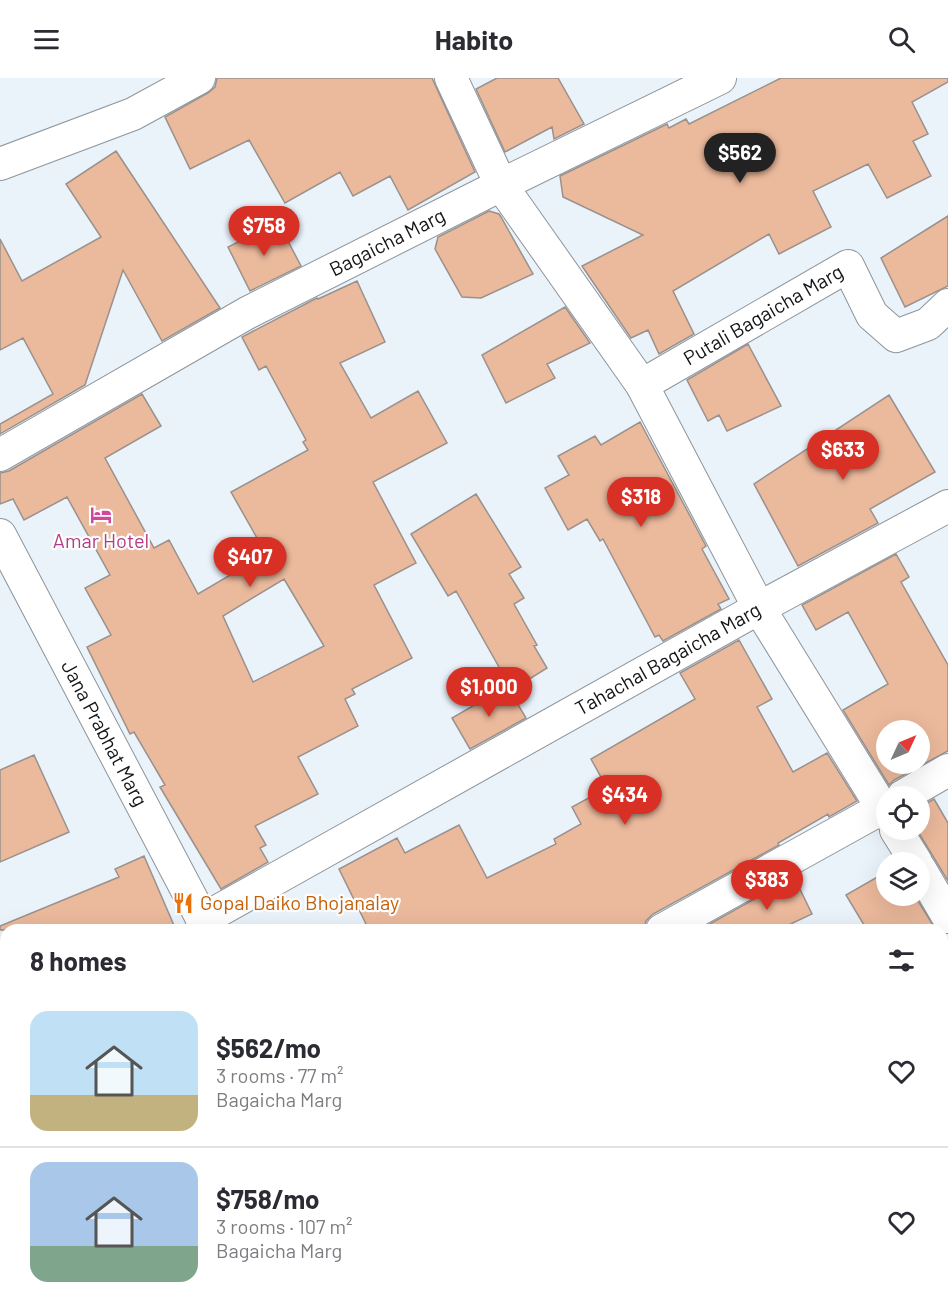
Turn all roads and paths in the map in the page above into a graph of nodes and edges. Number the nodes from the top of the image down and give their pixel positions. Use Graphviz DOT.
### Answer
graph roads {
  1 [pos="199,78"];
  2 [pos="451,78"];
  3 [pos="720,78"];
  4 [pos="0,164"];
  5 [pos="501,185"];
  6 [pos="948,305"];
  7 [pos="642,385"];
  8 [pos="0,456"];
  9 [pos="948,506"];
  10 [pos="0,535"];
  11 [pos="759,609"];
  12 [pos="948,770"];
  13 [pos="926,786"];
  14 [pos="876,788"];
  15 [pos="876,819"];
  16 [pos="930,886"];
  17 [pos="948,917"];
  18 [pos="204,924"];
  19 [pos="207,924"];
  20 [pos="674,924"];
  1 -- 4 [label="street"];
  2 -- 5 [label="street"];
  3 -- 5 [label="street, Bagaicha Marg"];
  5 -- 7 [label="street"];
  5 -- 8 [label="street, Bagaicha Marg"];
  6 -- 7 [label="street, Putali Bagaicha Marg"];
  7 -- 11 [label="street"];
  9 -- 11 [label="street, Tahachal Bagaicha Marg"];
  10 -- 18 [label="street, Jana Prabhat Marg"];
  11 -- 14 [label="street"];
  11 -- 19 [label="street, Tahachal Bagaicha Marg"];
  12 -- 13 [label="street"];
  15 -- 20 [label="street"];
  16 -- 17 [label="street"];
}
